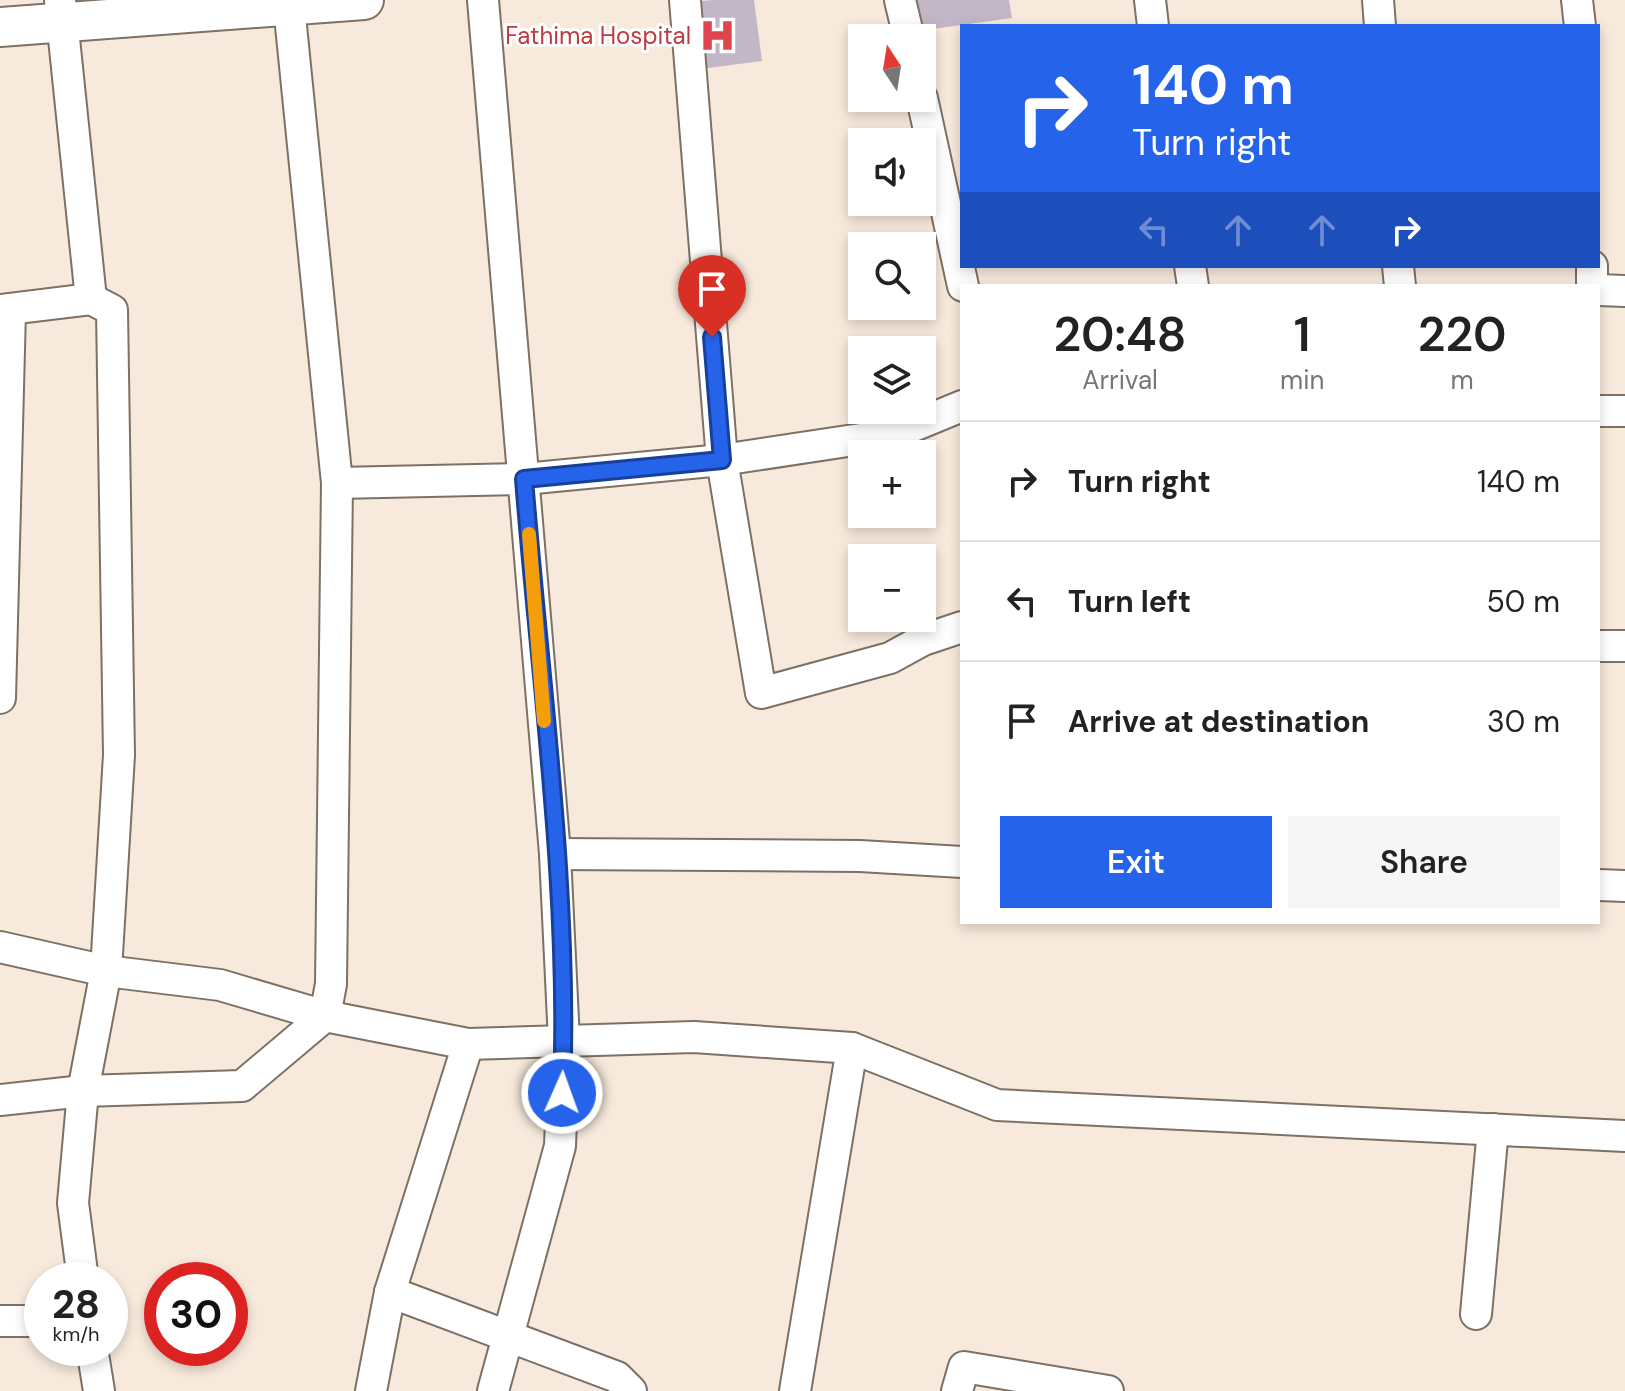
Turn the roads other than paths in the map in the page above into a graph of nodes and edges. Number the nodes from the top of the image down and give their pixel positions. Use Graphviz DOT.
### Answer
graph roads {
  1 [pos="364,0"];
  2 [pos="483,0"];
  3 [pos="685,0"];
  4 [pos="900,0"];
  5 [pos="1150,0"];
  6 [pos="1378,0"];
  7 [pos="1577,0"];
  8 [pos="289,6"];
  9 [pos="183,7"];
  10 [pos="60,11"];
  11 [pos="906,24"];
  12 [pos="1153,24"];
  13 [pos="1380,24"];
  14 [pos="1580,24"];
  15 [pos="0,27"];
  16 [pos="925,112"];
  17 [pos="963,284"];
  18 [pos="1600,290"];
  19 [pos="1625,291"];
  20 [pos="91,299"];
  21 [pos="5,311"];
  22 [pos="960,407"];
  23 [pos="1600,411"];
  24 [pos="1625,411"];
  25 [pos="722,460"];
  26 [pos="524,479"];
  27 [pos="337,483"];
  28 [pos="960,628"];
  29 [pos="1600,646"];
  30 [pos="1625,646"];
  31 [pos="0,698"];
  32 [pos="555,854"];
  33 [pos="960,862"];
  34 [pos="1600,885"];
  35 [pos="1625,886"];
  36 [pos="0,947"];
  37 [pos="106,971"];
  38 [pos="325,1016"];
  39 [pos="564,1041"];
  40 [pos="468,1044"];
  41 [pos="852,1048"];
  42 [pos="83,1091"];
  43 [pos="0,1100"];
  44 [pos="1493,1129"];
  45 [pos="1625,1136"];
  46 [pos="81,1262"];
  47 [pos="390,1292"];
  48 [pos="1476,1314"];
  49 [pos="0,1321"];
  50 [pos="24,1321"];
  51 [pos="508,1339"];
  52 [pos="95,1366"];
  53 [pos="99,1391"];
  54 [pos="371,1391"];
  55 [pos="493,1391"];
  56 [pos="631,1391"];
  57 [pos="795,1391"];
  58 [pos="957,1391"];
  59 [pos="1108,1391"];
  1 -- 8 [label="street"];
  2 -- 26 [label="street"];
  3 -- 25 [label="street"];
  4 -- 11 [label="street"];
  5 -- 12 [label="street"];
  6 -- 13 [label="street"];
  7 -- 14 [label="street"];
  8 -- 9 [label="street"];
  8 -- 27 [label="street"];
  9 -- 10 [label="street"];
  10 -- 15 [label="street"];
  10 -- 20 [label="street"];
  16 -- 17 [label="street"];
  18 -- 19 [label="street"];
  20 -- 21 [label="street"];
  20 -- 37 [label="street"];
  21 -- 31 [label="street"];
  22 -- 25 [label="street"];
  23 -- 24 [label="street"];
  25 -- 26 [label="street"];
  25 -- 28 [label="street"];
  26 -- 27 [label="street"];
  26 -- 32 [label="street"];
  27 -- 38 [label="street"];
  29 -- 30 [label="street"];
  32 -- 33 [label="street"];
  32 -- 39 [label="street"];
  34 -- 35 [label="street"];
  36 -- 37 [label="street"];
  37 -- 38 [label="street"];
  37 -- 42 [label="street"];
  38 -- 40 [label="street"];
  38 -- 42 [label="street"];
  39 -- 40 [label="street"];
  39 -- 41 [label="street"];
  39 -- 51 [label="street"];
  40 -- 47 [label="street"];
  41 -- 44 [label="street"];
  41 -- 57 [label="street"];
  42 -- 43 [label="street"];
  42 -- 46 [label="street"];
  44 -- 45 [label="street"];
  44 -- 48 [label="street"];
  47 -- 51 [label="street"];
  47 -- 54 [label="street"];
  49 -- 50 [label="street"];
  51 -- 55 [label="street"];
  51 -- 56 [label="street"];
  52 -- 53 [label="street"];
  58 -- 59 [label="street"];
}
